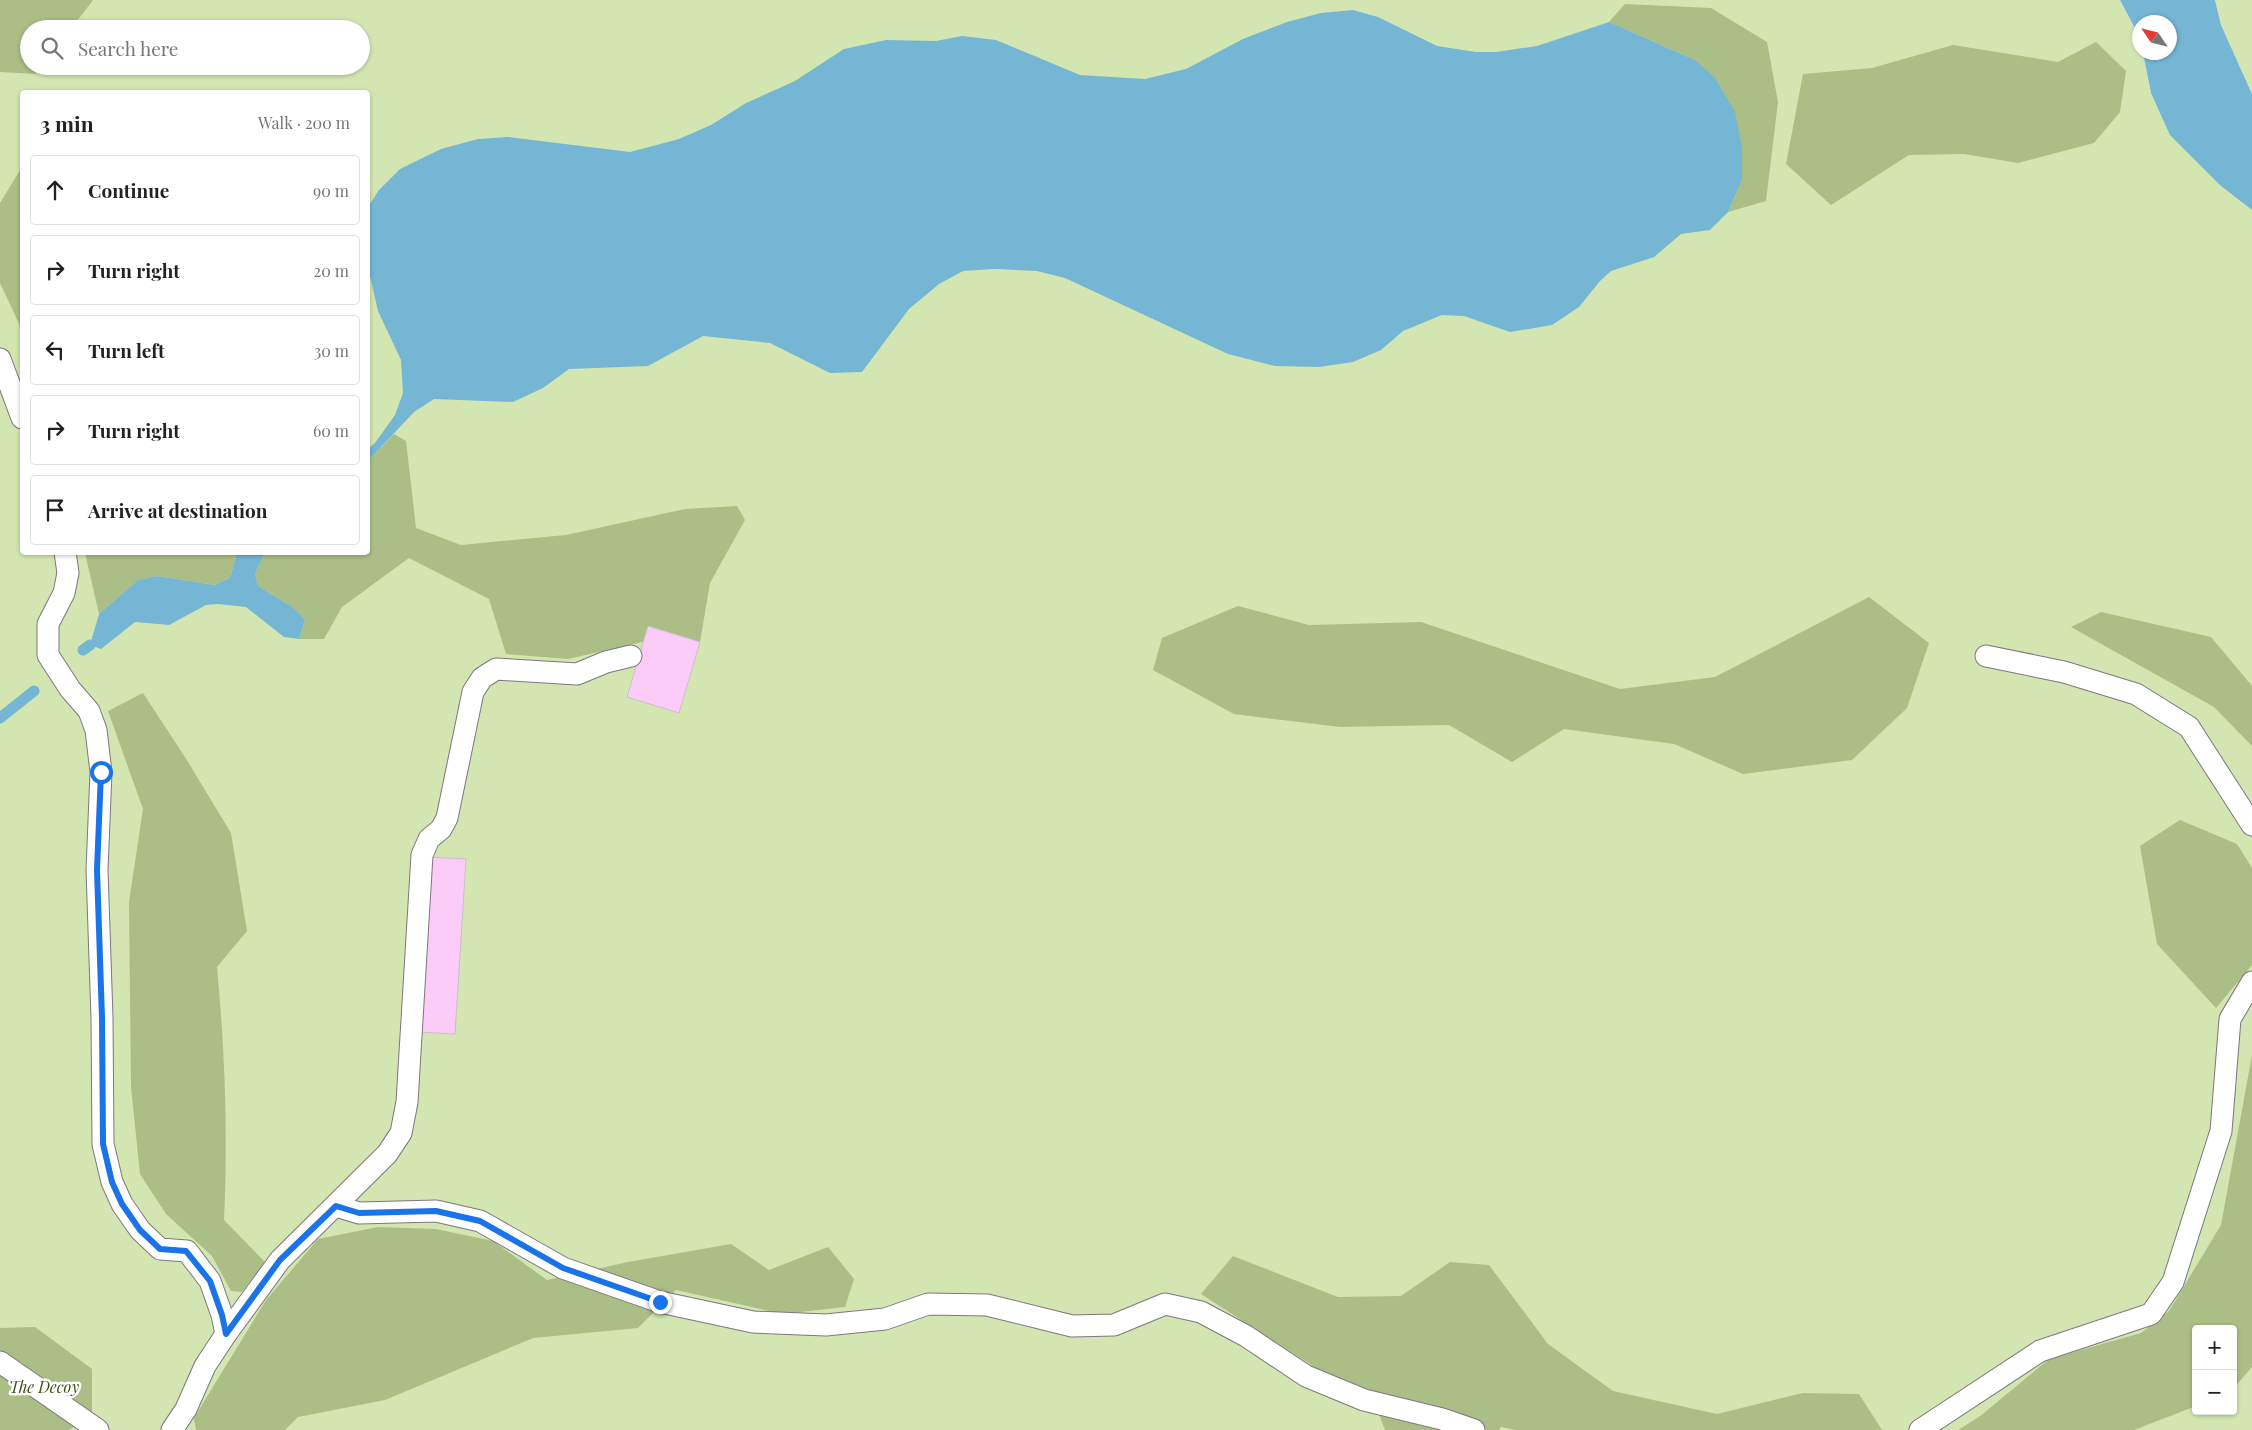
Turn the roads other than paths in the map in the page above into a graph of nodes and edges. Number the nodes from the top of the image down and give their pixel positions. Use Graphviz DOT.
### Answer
graph roads {
  1 [pos="0,359"];
  2 [pos="20,413"];
  3 [pos="65,555"];
  4 [pos="631,656"];
  5 [pos="1986,656"];
  6 [pos="2252,825"];
  7 [pos="2252,982"];
  8 [pos="336,1206"];
  9 [pos="226,1334"];
  10 [pos="0,1362"];
  11 [pos="98,1430"];
  12 [pos="172,1430"];
  13 [pos="1474,1430"];
  14 [pos="1920,1430"];
  1 -- 2 [label="lane"];
  3 -- 9 [label="lane"];
  4 -- 8 [label="lane"];
  5 -- 6 [label="lane"];
  7 -- 14 [label="lane"];
  8 -- 9 [label="lane"];
  8 -- 13 [label="lane"];
  9 -- 12 [label="lane"];
  10 -- 11 [label="lane"];
}
